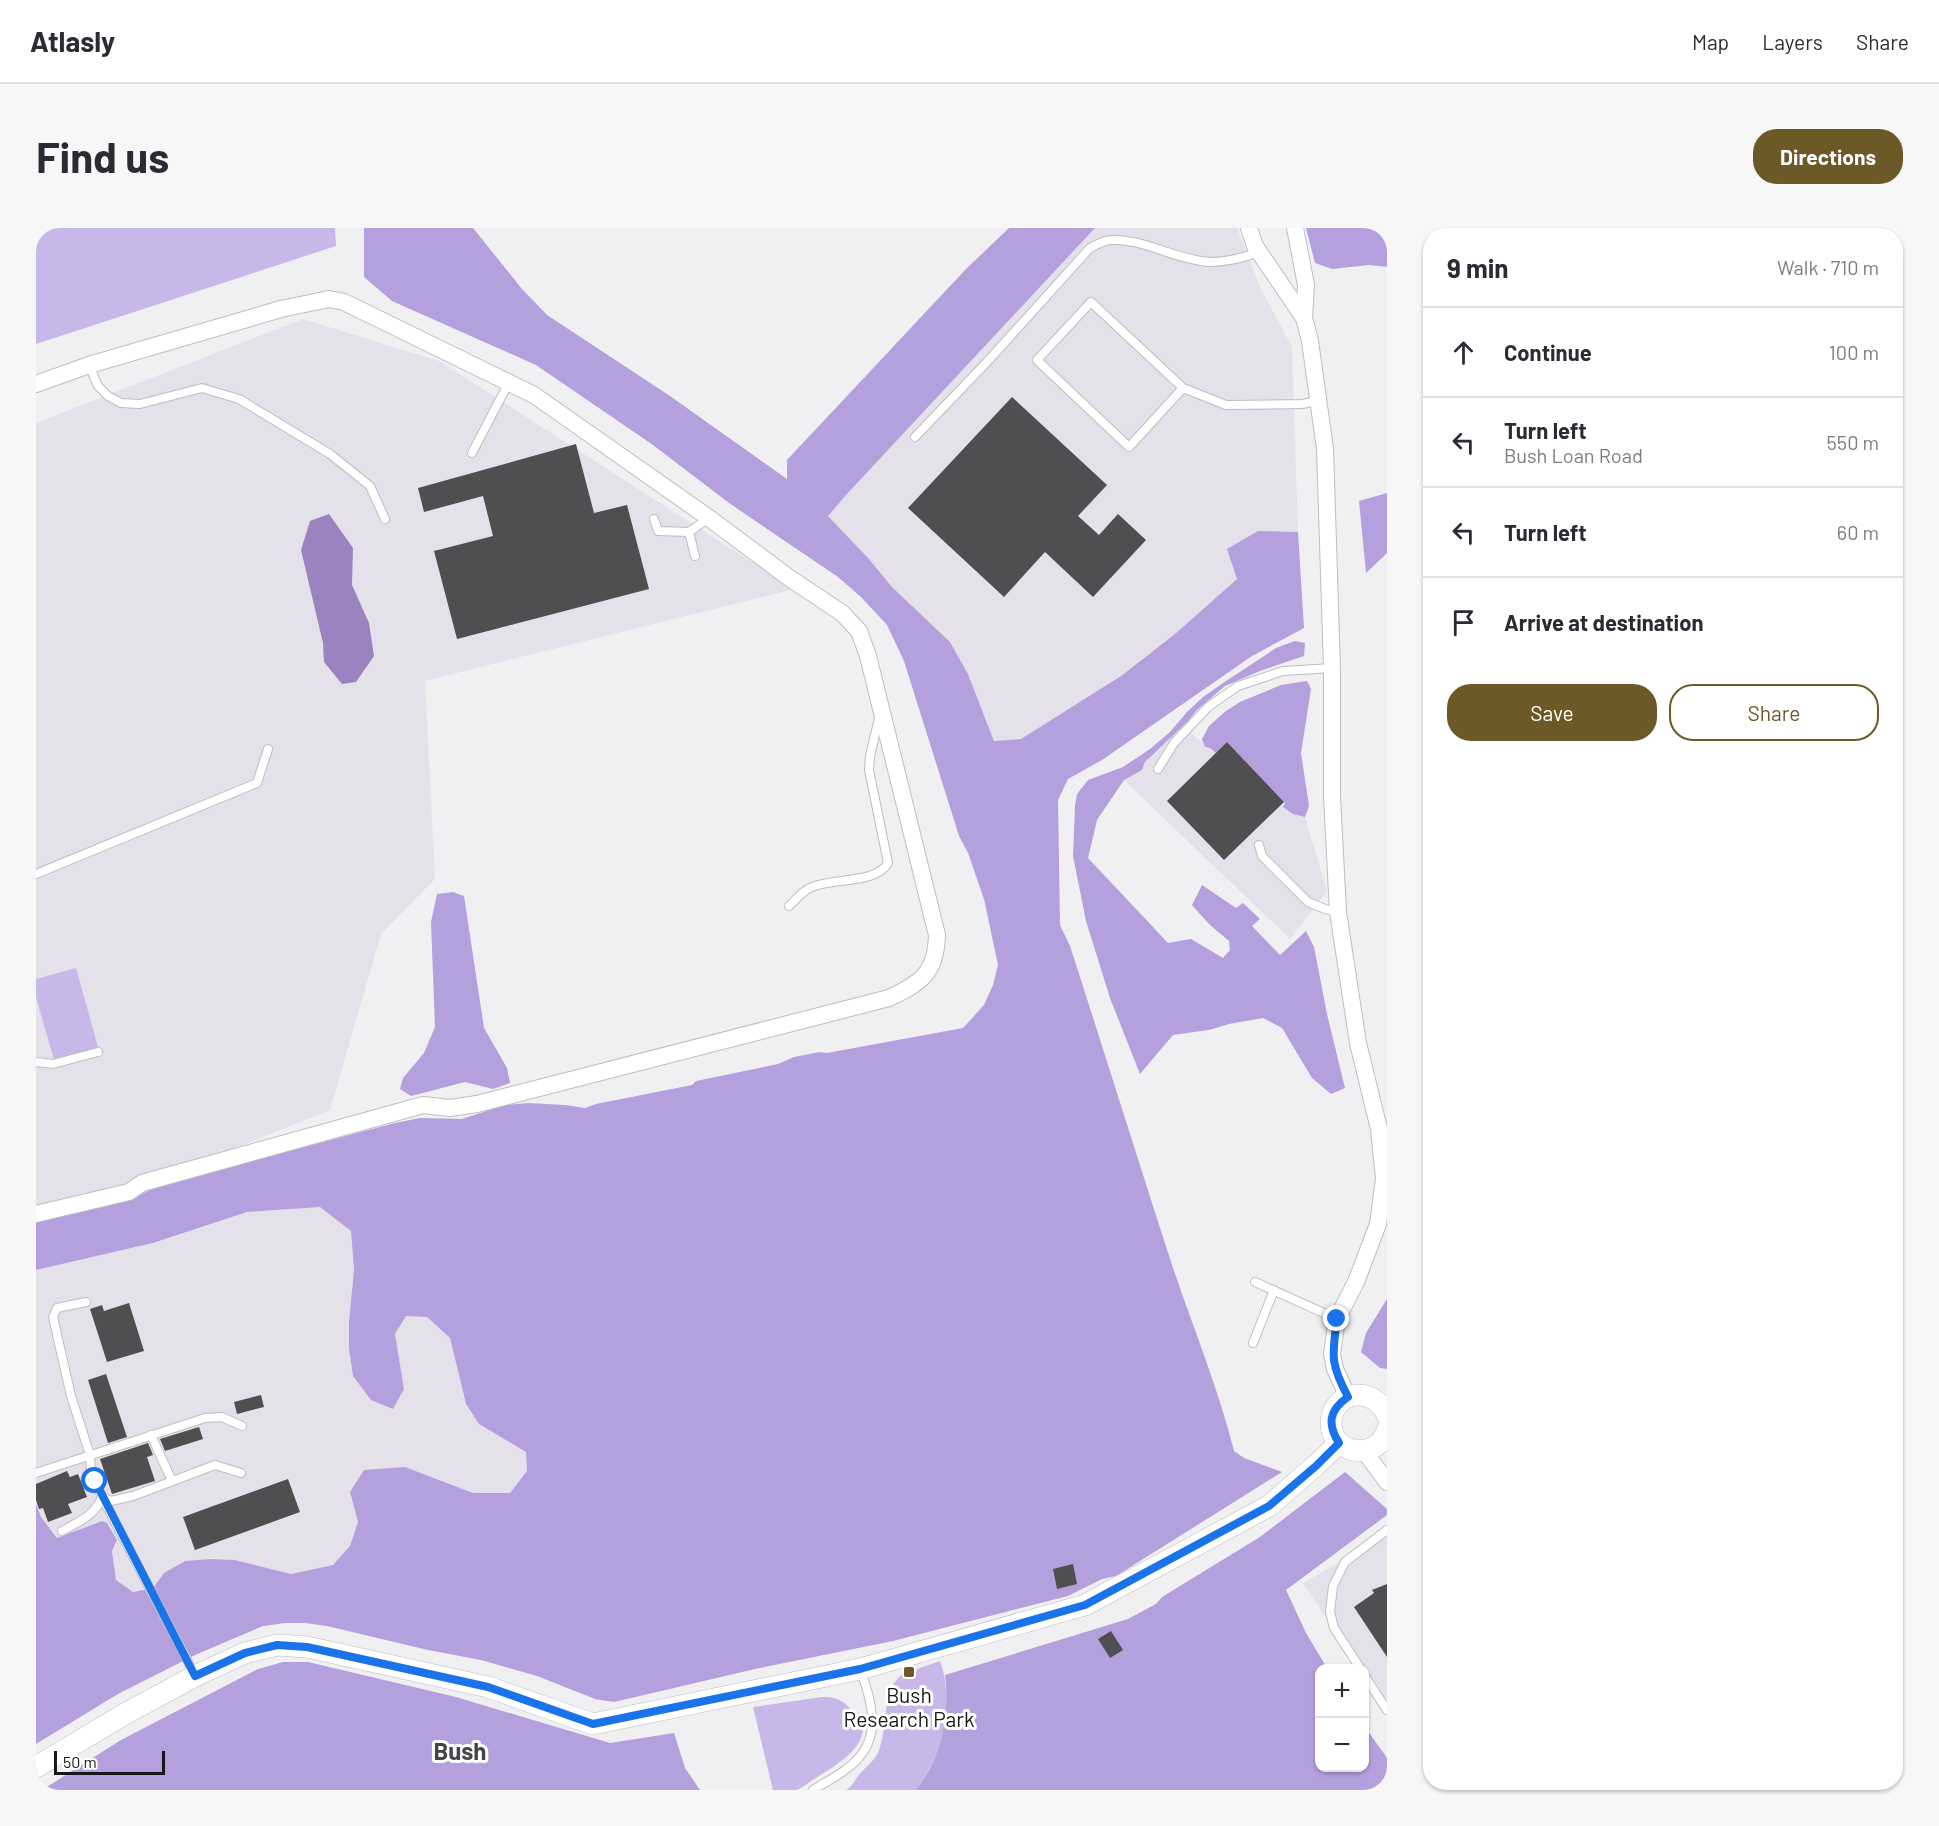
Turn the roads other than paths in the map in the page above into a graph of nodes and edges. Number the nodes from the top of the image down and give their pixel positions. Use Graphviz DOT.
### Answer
graph roads {
  1 [pos="1249,228"];
  2 [pos="1295,228"];
  3 [pos="1259,252"];
  4 [pos="1304,318"];
  5 [pos="89,365"];
  6 [pos="509,382"];
  7 [pos="36,384"];
  8 [pos="1184,388"];
  9 [pos="1318,401"];
  10 [pos="915,437"];
  11 [pos="472,453"];
  12 [pos="709,518"];
  13 [pos="385,519"];
  14 [pos="654,519"];
  15 [pos="689,532"];
  16 [pos="695,556"];
  17 [pos="1332,668"];
  18 [pos="880,706"];
  19 [pos="267,749"];
  20 [pos="1158,769"];
  21 [pos="1259,845"];
  22 [pos="36,874"];
  23 [pos="789,906"];
  24 [pos="1338,912"];
  25 [pos="98,1052"];
  26 [pos="36,1062"];
  27 [pos="36,1214"];
  28 [pos="1255,1282"];
  29 [pos="1274,1290"];
  30 [pos="86,1302"];
  31 [pos="1337,1319"];
  32 [pos="1253,1343"];
  33 [pos="1348,1397"];
  34 [pos="1386,1422"];
  35 [pos="242,1426"];
  36 [pos="151,1436"];
  37 [pos="1339,1443"];
  38 [pos="1364,1451"];
  39 [pos="90,1455"];
  40 [pos="36,1473"];
  41 [pos="241,1473"];
  42 [pos="172,1481"];
  43 [pos="1387,1482"];
  44 [pos="102,1497"];
  45 [pos="1387,1530"];
  46 [pos="62,1531"];
  47 [pos="1357,1664"];
  48 [pos="860,1669"];
  49 [pos="195,1676"];
  50 [pos="1369,1681"];
  51 [pos="1387,1710"];
  52 [pos="36,1767"];
  53 [pos="813,1790"];
  1 -- 3 [label="street"];
  2 -- 4 [label="street"];
  3 -- 4 [label="street"];
  3 -- 10 [label="lane"];
  4 -- 9 [label="street"];
  5 -- 6 [label="street"];
  5 -- 7 [label="street"];
  5 -- 13 [label="lane"];
  6 -- 11 [label="lane"];
  6 -- 12 [label="street"];
  8 -- 8 [label="lane"];
  8 -- 9 [label="lane"];
  9 -- 17 [label="street"];
  12 -- 15 [label="lane"];
  12 -- 18 [label="street"];
  14 -- 15 [label="lane"];
  15 -- 16 [label="lane"];
  17 -- 20 [label="lane"];
  17 -- 24 [label="street"];
  18 -- 23 [label="lane"];
  18 -- 27 [label="street"];
  19 -- 22 [label="lane"];
  21 -- 24 [label="lane"];
  24 -- 31 [label="street"];
  25 -- 26 [label="lane"];
  28 -- 29 [label="lane"];
  29 -- 31 [label="lane"];
  29 -- 32 [label="lane"];
  30 -- 39 [label="lane"];
  31 -- 33 [label="street"];
  33 -- 34 [label="street"];
  33 -- 37 [label="street"];
  34 -- 38 [label="street"];
  35 -- 36 [label="lane"];
  36 -- 39 [label="lane"];
  36 -- 42 [label="lane"];
  37 -- 38 [label="street"];
  37 -- 48 [label="street"];
  38 -- 43 [label="street"];
  39 -- 40 [label="lane"];
  39 -- 44 [label="lane"];
  41 -- 42 [label="lane"];
  42 -- 44 [label="lane"];
  44 -- 46 [label="lane"];
  44 -- 49 [label="lane"];
  45 -- 47 [label="lane"];
  48 -- 49 [label="street"];
  48 -- 53 [label="lane"];
  49 -- 52 [label="street"];
  50 -- 51 [label="lane"];
}
